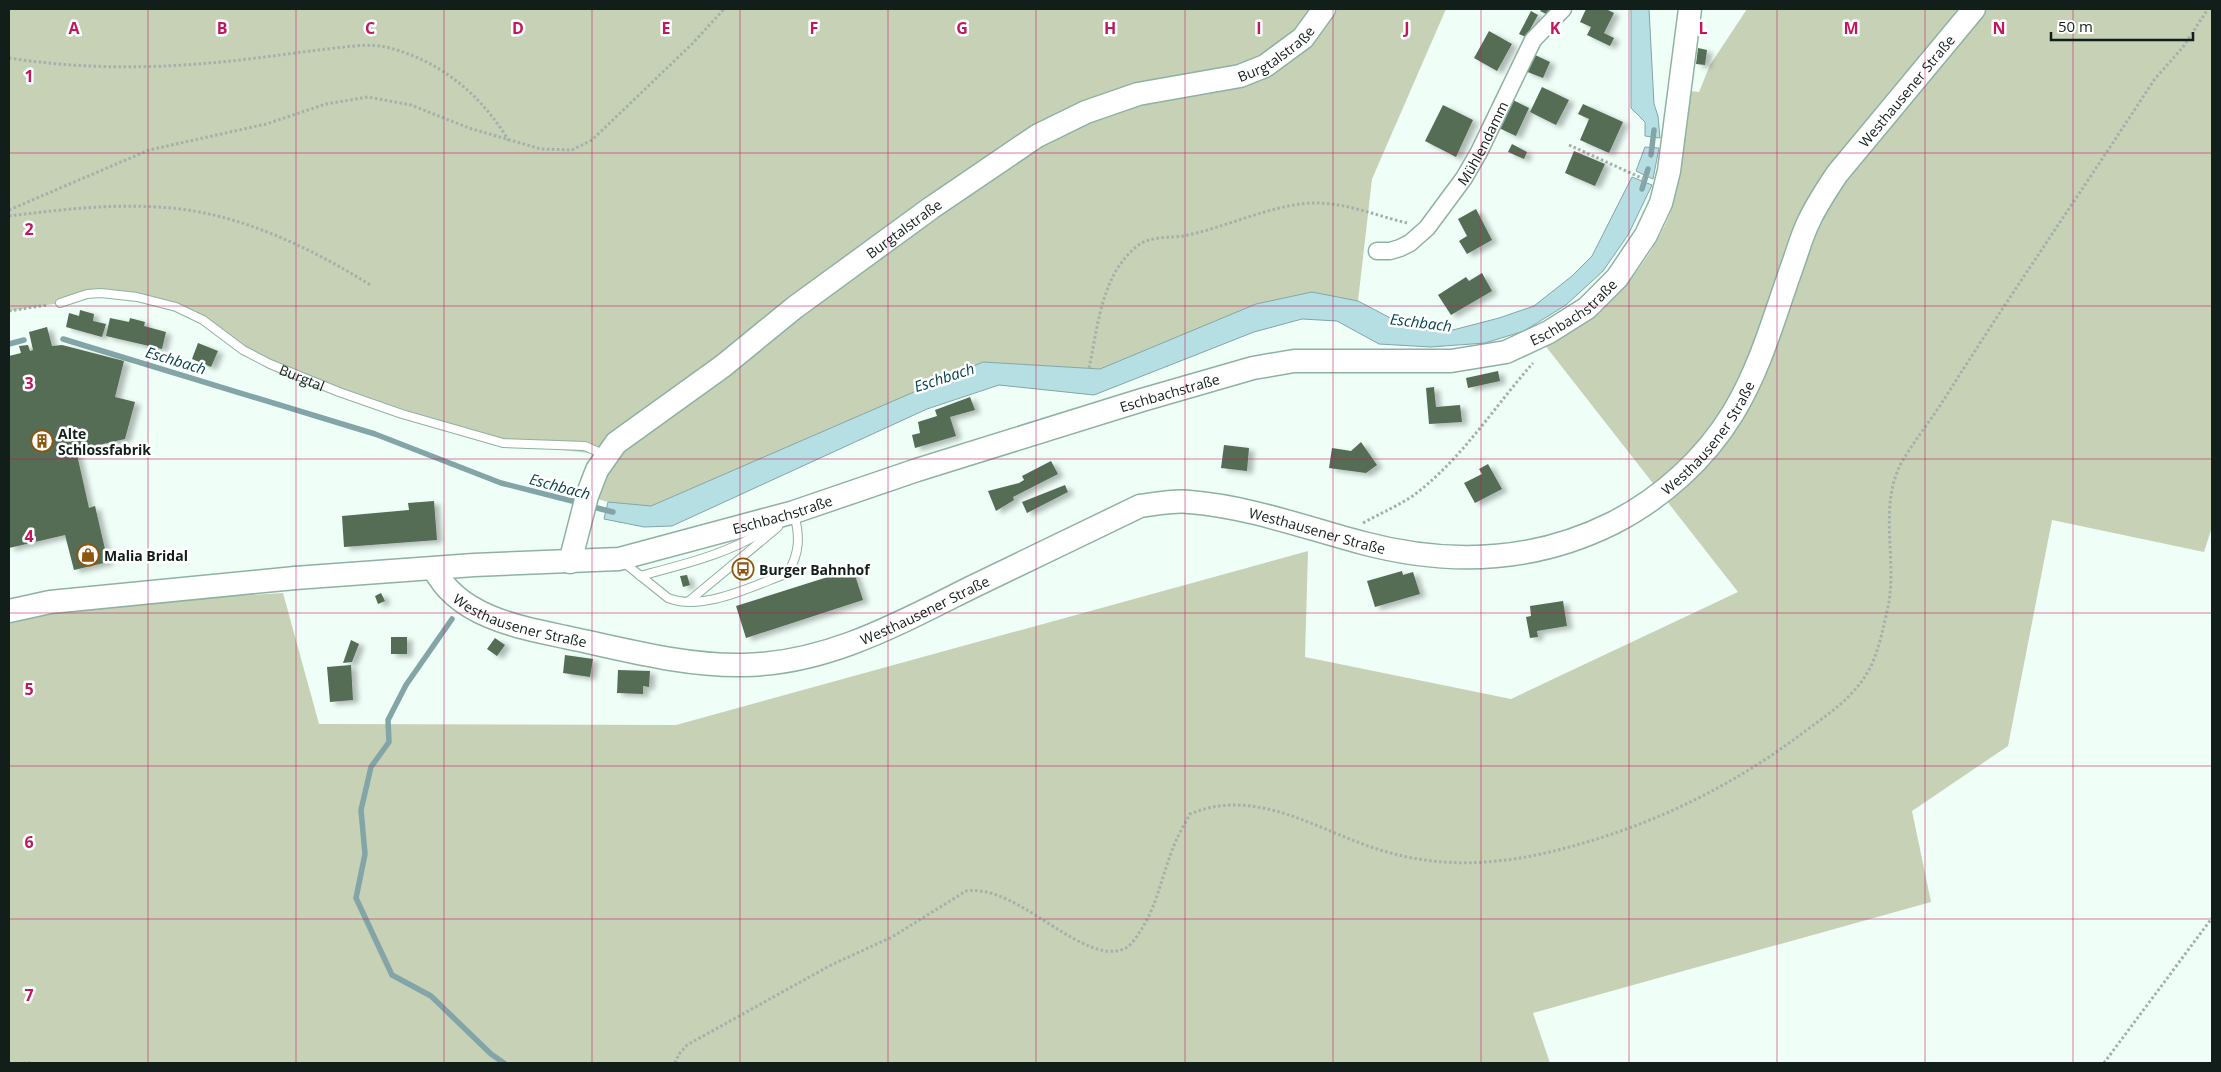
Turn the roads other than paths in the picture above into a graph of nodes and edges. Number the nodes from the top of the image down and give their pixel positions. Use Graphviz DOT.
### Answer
graph roads {
  1 [pos="1324,9"];
  2 [pos="1563,9"];
  3 [pos="1690,9"];
  4 [pos="1974,9"];
  5 [pos="1377,251"];
  6 [pos="60,303"];
  7 [pos="605,455"];
  8 [pos="794,512"];
  9 [pos="619,559"];
  10 [pos="570,562"];
  11 [pos="434,569"];
  12 [pos="640,576"];
  13 [pos="688,602"];
  14 [pos="9,612"];
  1 -- 7 [label="main road, Burgtalstraße"];
  2 -- 5 [label="street, Mühlendamm"];
  3 -- 8 [label="main road, Eschbachstraße"];
  4 -- 11 [label="main road, Westhausener Straße"];
  6 -- 7 [label="lane, Burgtal"];
  7 -- 10 [label="main road, Burgtalstraße"];
  8 -- 9 [label="main road, Eschbachstraße"];
  8 -- 12 [label="lane"];
  8 -- 13 [label="lane"];
  8 -- 13 [label="lane"];
  9 -- 10 [label="main road, Eschbachstraße"];
  9 -- 12 [label="lane"];
  10 -- 11 [label="main road, Eschbachstraße"];
  11 -- 14 [label="main road"];
  12 -- 13 [label="lane"];
}
